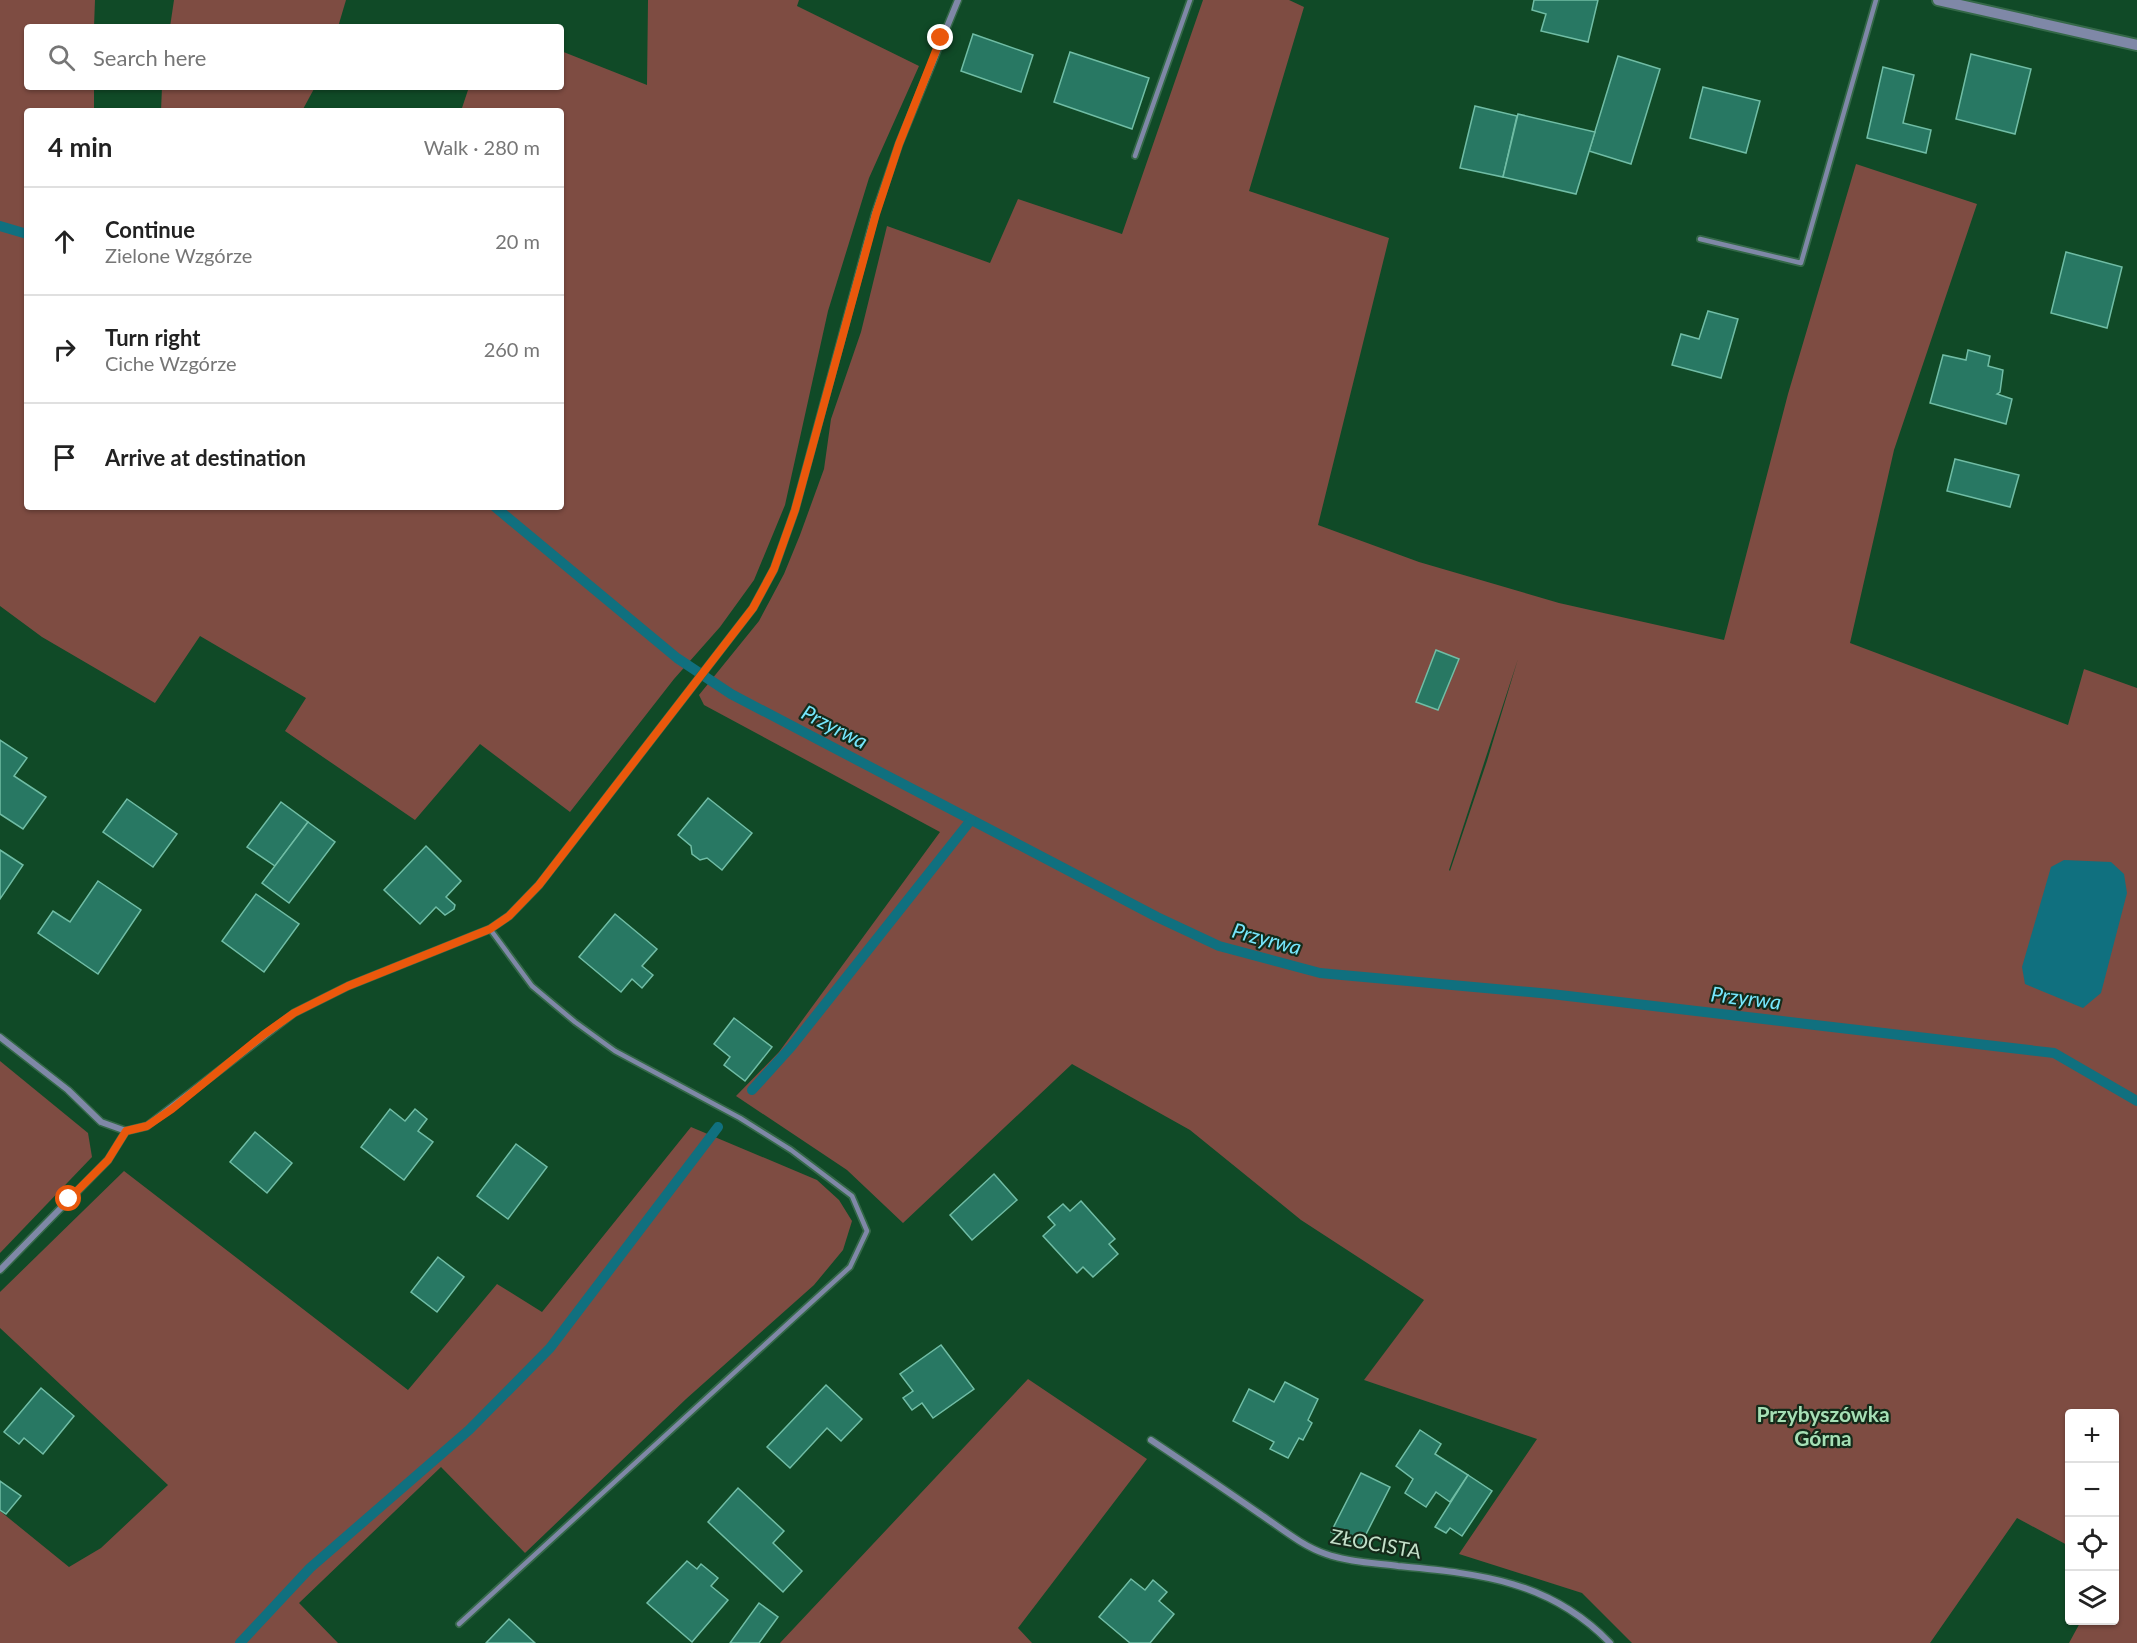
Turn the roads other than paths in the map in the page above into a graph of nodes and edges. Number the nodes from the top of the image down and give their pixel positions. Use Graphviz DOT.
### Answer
graph roads {
  1 [pos="958,0"];
  2 [pos="1190,0"];
  3 [pos="1876,0"];
  4 [pos="1938,0"];
  5 [pos="2137,45"];
  6 [pos="1135,156"];
  7 [pos="1700,239"];
  8 [pos="490,929"];
  9 [pos="0,1037"];
  10 [pos="126,1131"];
  11 [pos="0,1270"];
  12 [pos="1151,1440"];
  13 [pos="459,1624"];
  14 [pos="1610,1643"];
  1 -- 8 [label="street"];
  2 -- 6 [label="lane"];
  3 -- 7 [label="lane"];
  4 -- 5 [label="street"];
  8 -- 10 [label="street"];
  8 -- 13 [label="lane"];
  9 -- 10 [label="street"];
  10 -- 11 [label="street"];
  12 -- 14 [label="street, ZŁOCISTA"];
}
